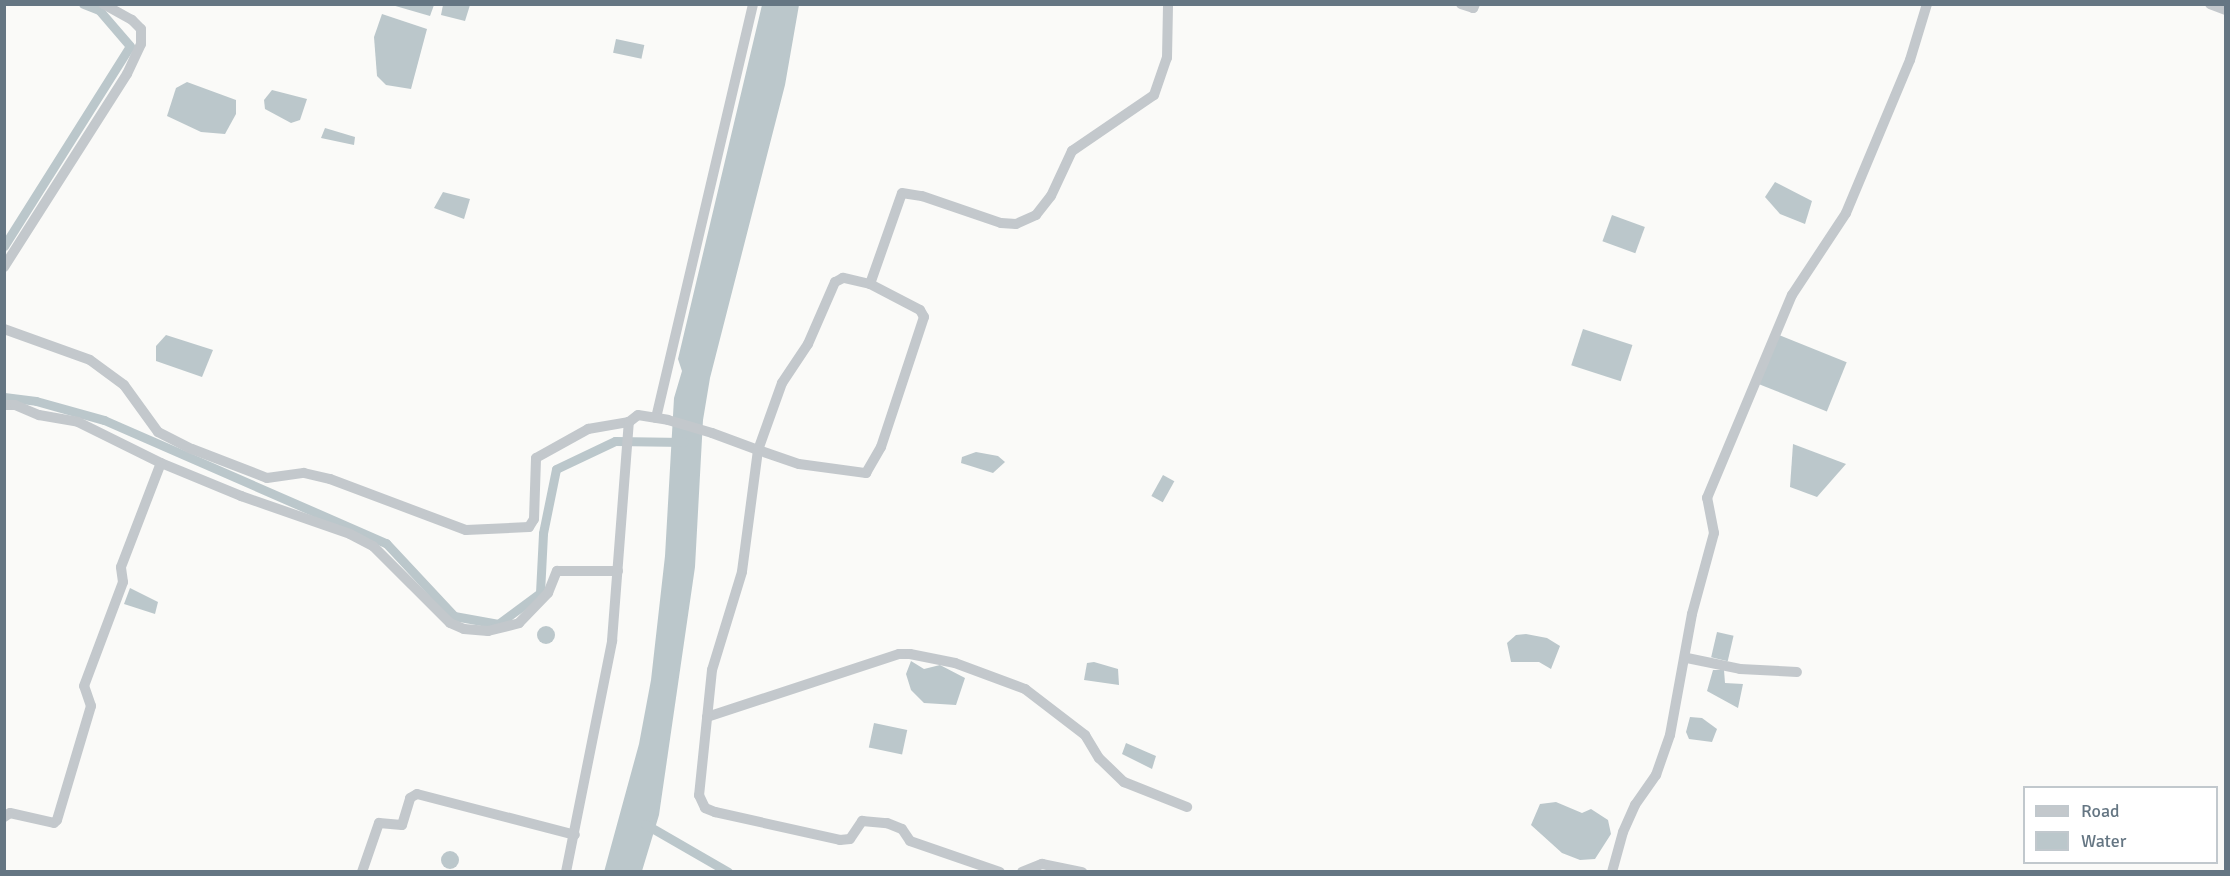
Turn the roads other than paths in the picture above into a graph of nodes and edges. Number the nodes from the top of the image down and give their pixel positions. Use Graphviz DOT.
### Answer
graph roads {
  1 [pos="103,4"];
  2 [pos="753,4"];
  3 [pos="1168,4"];
  4 [pos="1461,4"];
  5 [pos="1475,4"];
  6 [pos="1927,4"];
  7 [pos="2210,4"];
  8 [pos="2226,10"];
  9 [pos="4,267"];
  10 [pos="870,284"];
  11 [pos="4,329"];
  12 [pos="4,405"];
  13 [pos="656,418"];
  14 [pos="628,426"];
  15 [pos="758,450"];
  16 [pos="161,464"];
  17 [pos="618,571"];
  18 [pos="1687,658"];
  19 [pos="1797,672"];
  20 [pos="707,717"];
  21 [pos="1187,807"];
  22 [pos="4,817"];
  23 [pos="574,835"];
  24 [pos="362,872"];
  25 [pos="566,872"];
  26 [pos="1000,872"];
  27 [pos="1022,872"];
  28 [pos="1082,872"];
  29 [pos="1612,872"];
  1 -- 9 [label="street"];
  2 -- 13 [label="street"];
  3 -- 10 [label="street"];
  4 -- 5 [label="street"];
  6 -- 18 [label="street"];
  7 -- 8 [label="street"];
  10 -- 15 [label="street"];
  10 -- 15 [label="street"];
  11 -- 14 [label="street"];
  12 -- 16 [label="street"];
  13 -- 14 [label="street"];
  13 -- 15 [label="street"];
  14 -- 17 [label="street"];
  15 -- 20 [label="street"];
  16 -- 17 [label="street"];
  16 -- 22 [label="street"];
  17 -- 23 [label="street"];
  18 -- 19 [label="street"];
  18 -- 29 [label="street"];
  20 -- 21 [label="street"];
  20 -- 26 [label="street"];
  23 -- 24 [label="street"];
  23 -- 25 [label="street"];
  27 -- 28 [label="street"];
}
